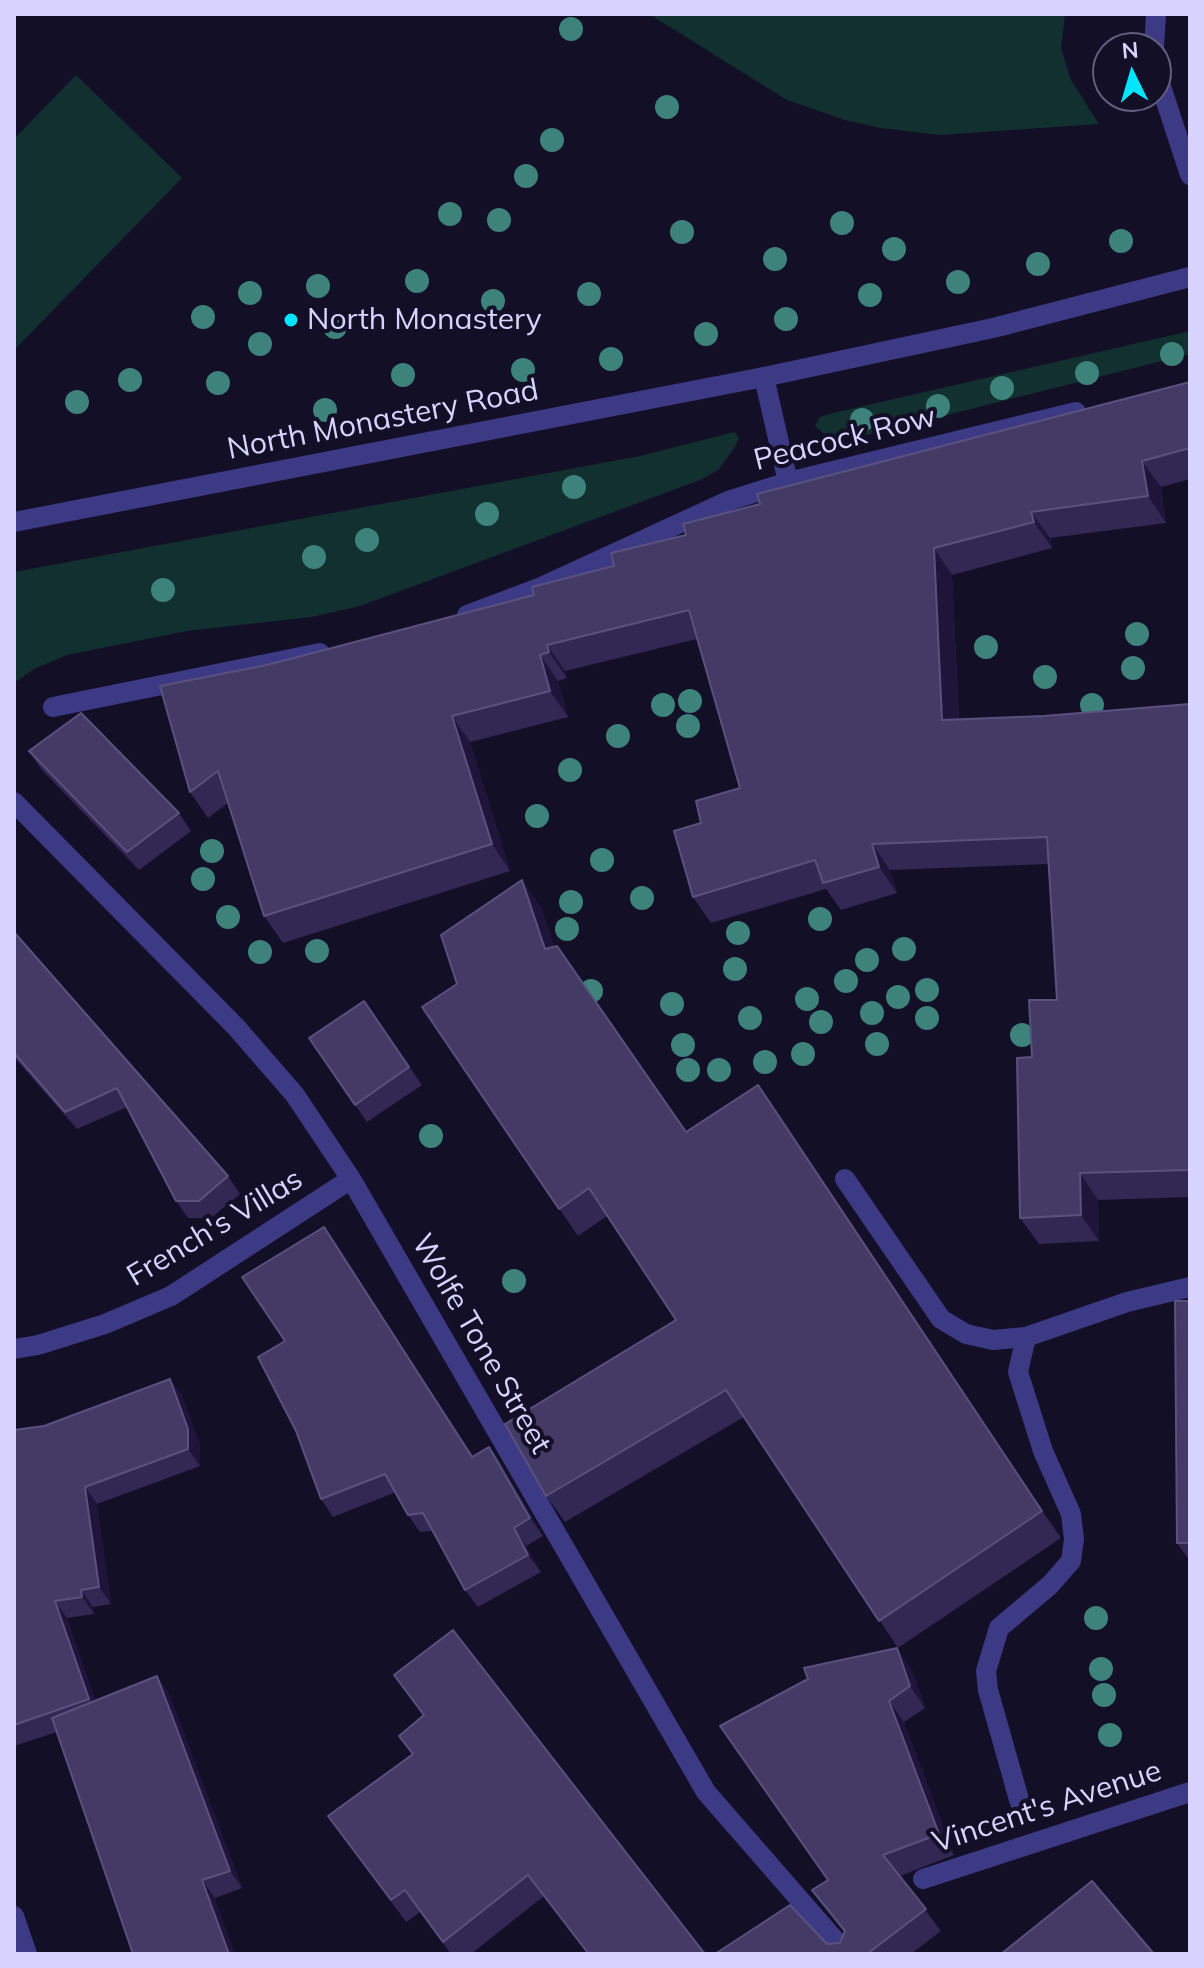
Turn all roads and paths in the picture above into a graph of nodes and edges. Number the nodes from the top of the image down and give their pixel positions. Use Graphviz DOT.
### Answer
graph roads {
  1 [pos="1169,112"];
  2 [pos="1190,175"];
  3 [pos="1190,277"];
  4 [pos="764,377"];
  5 [pos="1103,405"];
  6 [pos="788,482"];
  7 [pos="14,522"];
  8 [pos="447,622"];
  9 [pos="345,647"];
  10 [pos="53,707"];
  11 [pos="14,802"];
  12 [pos="351,1179"];
  13 [pos="845,1179"];
  14 [pos="1190,1287"];
  15 [pos="1026,1337"];
  16 [pos="14,1349"];
  17 [pos="1190,1792"];
  18 [pos="1020,1803"];
  19 [pos="923,1879"];
  20 [pos="14,1916"];
  21 [pos="27,1954"];
  22 [pos="847,1954"];
  1 -- 2 [label="street"];
  3 -- 4 [label="street, North Monastery Road"];
  4 -- 6 [label="street"];
  4 -- 7 [label="street, North Monastery Road"];
  5 -- 6 [label="street, Peacock Row"];
  6 -- 8 [label="street, Peacock Row"];
  9 -- 10 [label="street"];
  11 -- 12 [label="street, Wolfe Tone Street"];
  12 -- 16 [label="street, French's Villas"];
  12 -- 22 [label="street, Wolfe Tone Street"];
  13 -- 15 [label="street"];
  14 -- 15 [label="street"];
  15 -- 18 [label="street"];
  17 -- 19 [label="street, Vincent's Avenue"];
  20 -- 21 [label="street"];
}
